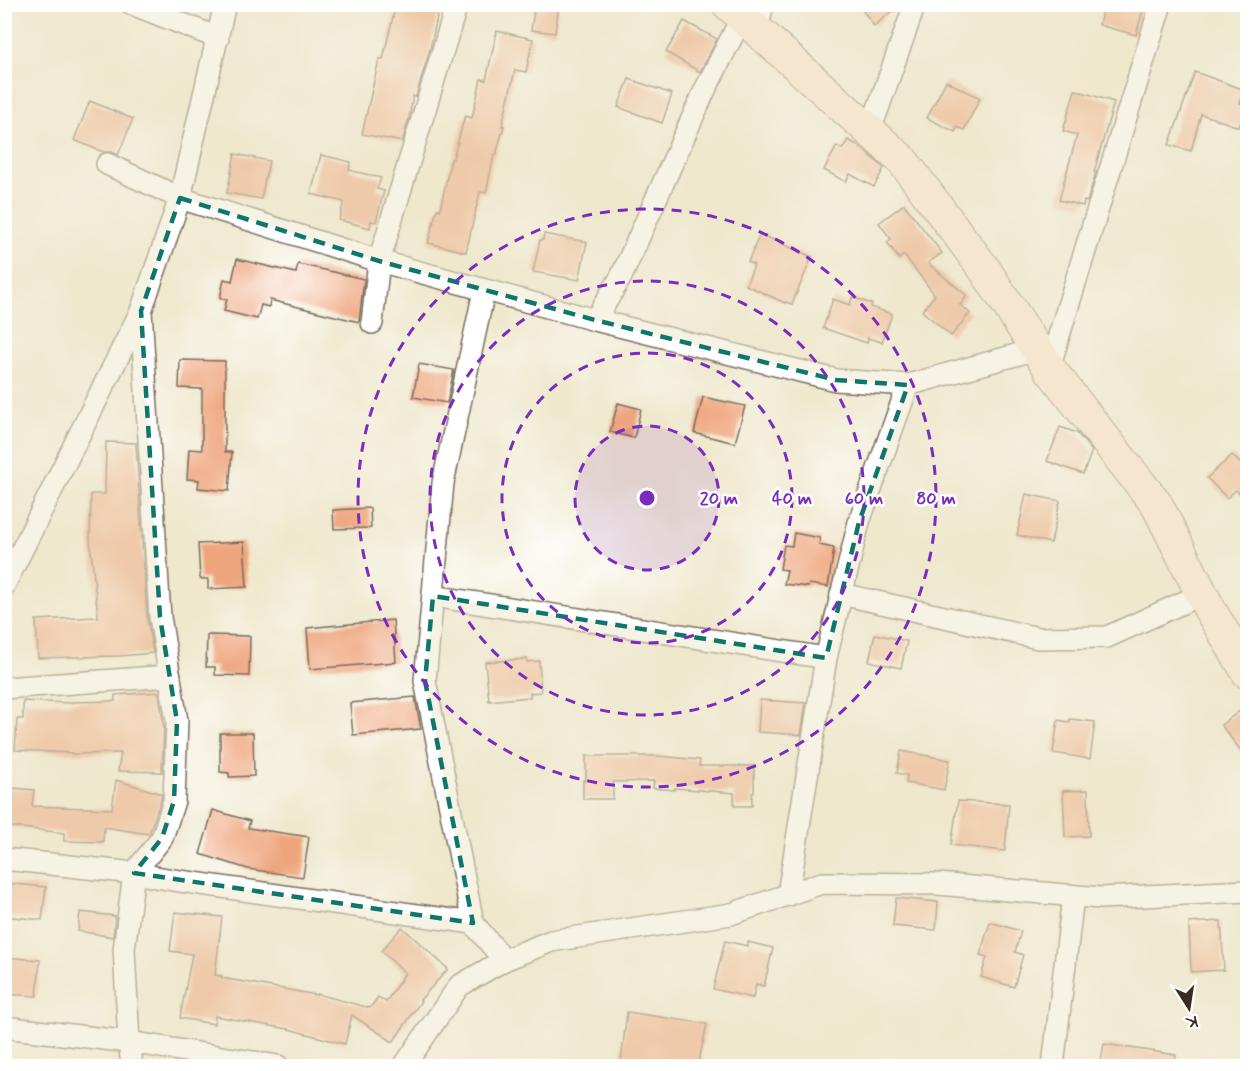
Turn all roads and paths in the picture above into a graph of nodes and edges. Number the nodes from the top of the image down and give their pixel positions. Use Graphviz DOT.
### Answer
graph roads {
  1 [pos="132,4"];
  2 [pos="225,4"];
  3 [pos="457,4"];
  4 [pos="915,4"];
  5 [pos="1161,4"];
  6 [pos="748,14"];
  7 [pos="218,38"];
  8 [pos="870,131"];
  9 [pos="107,164"];
  10 [pos="180,198"];
  11 [pos="379,261"];
  12 [pos="484,291"];
  13 [pos="141,311"];
  14 [pos="595,320"];
  15 [pos="372,323"];
  16 [pos="1043,358"];
  17 [pos="908,385"];
  18 [pos="4,586"];
  19 [pos="841,594"];
  20 [pos="1202,594"];
  21 [pos="433,596"];
  22 [pos="826,658"];
  23 [pos="1248,673"];
  24 [pos="170,676"];
  25 [pos="4,688"];
  26 [pos="4,860"];
  27 [pos="134,873"];
  28 [pos="1248,891"];
  29 [pos="788,895"];
  30 [pos="1073,896"];
  31 [pos="473,923"];
  32 [pos="504,960"];
  33 [pos="4,1027"];
  34 [pos="129,1042"];
  35 [pos="132,1066"];
  36 [pos="278,1066"];
  37 [pos="404,1066"];
  38 [pos="1053,1066"];
  1 -- 7 [label="street"];
  2 -- 7 [label="street"];
  3 -- 11 [label="street"];
  4 -- 8 [label="street"];
  5 -- 16 [label="street"];
  6 -- 8 [label="street"];
  6 -- 14 [label="street"];
  7 -- 10 [label="street"];
  8 -- 16 [label="street"];
  9 -- 10 [label="street"];
  10 -- 11 [label="street"];
  10 -- 13 [label="street"];
  11 -- 12 [label="street"];
  11 -- 15 [label="street"];
  12 -- 14 [label="street"];
  12 -- 21 [label="street"];
  13 -- 18 [label="street"];
  13 -- 24 [label="street"];
  14 -- 17 [label="street"];
  16 -- 17 [label="street"];
  16 -- 20 [label="street"];
  17 -- 19 [label="street"];
  19 -- 20 [label="street"];
  19 -- 22 [label="street"];
  20 -- 23 [label="street"];
  21 -- 22 [label="street"];
  21 -- 31 [label="street"];
  22 -- 29 [label="street"];
  24 -- 25 [label="street"];
  24 -- 27 [label="street"];
  26 -- 27 [label="street"];
  27 -- 31 [label="street"];
  27 -- 34 [label="street"];
  28 -- 30 [label="street"];
  29 -- 30 [label="street"];
  29 -- 32 [label="street"];
  30 -- 38 [label="street"];
  31 -- 32 [label="street"];
  32 -- 37 [label="street"];
  33 -- 34 [label="street"];
  34 -- 35 [label="street"];
  34 -- 36 [label="street"];
}
